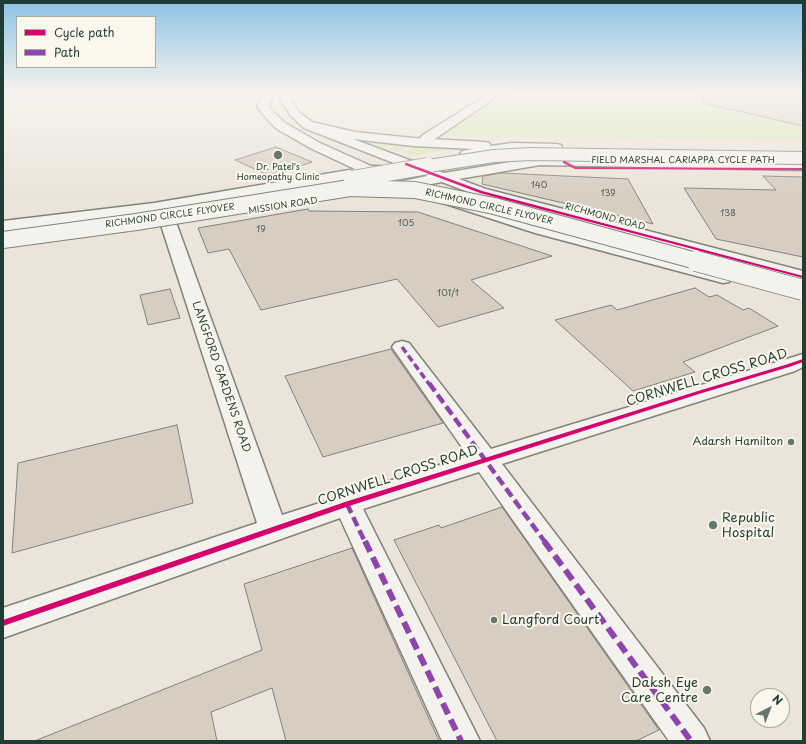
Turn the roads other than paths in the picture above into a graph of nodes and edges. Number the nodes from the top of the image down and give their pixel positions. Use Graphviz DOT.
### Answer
graph roads {
  1 [pos="284,128"];
  2 [pos="315,128"];
  3 [pos="320,128"];
  4 [pos="444,128"];
  5 [pos="422,142"];
  6 [pos="512,147"];
  7 [pos="803,153"];
  8 [pos="803,158"];
  9 [pos="406,164"];
  10 [pos="803,166"];
  11 [pos="493,168"];
  12 [pos="370,171"];
  13 [pos="444,178"];
  14 [pos="408,185"];
  15 [pos="481,192"];
  16 [pos="169,225"];
  17 [pos="3,226"];
  18 [pos="3,232"];
  19 [pos="3,240"];
  20 [pos="3,244"];
  21 [pos="803,277"];
  22 [pos="803,290"];
  23 [pos="803,300"];
  24 [pos="402,347"];
  25 [pos="803,360"];
  26 [pos="484,460"];
  27 [pos="347,504"];
  28 [pos="273,530"];
  29 [pos="3,623"];
  30 [pos="462,741"];
  31 [pos="691,741"];
  1 -- 12 [label="main road"];
  2 -- 9 [label="main road, RICHMOND ROAD"];
  3 -- 5 [label="main road"];
  4 -- 5 [label="main road"];
  5 -- 6 [label="main road"];
  6 -- 7 [label="main road"];
  6 -- 9 [label="main road, MISSION ROAD"];
  8 -- 18 [label="main road, RICHMOND CIRCLE FLYOVER, bridge"];
  9 -- 12 [label="main road, MISSION ROAD"];
  9 -- 13 [label="main road, RICHMOND ROAD"];
  10 -- 11 [label="main road, MISSION ROAD"];
  11 -- 13 [label="main road, MISSION ROAD"];
  11 -- 15 [label="main road"];
  12 -- 14 [label="main road"];
  12 -- 17 [label="main road, MISSION ROAD"];
  13 -- 14 [label="main road, MISSION ROAD"];
  13 -- 15 [label="main road, RICHMOND ROAD"];
  14 -- 16 [label="main road, MISSION ROAD"];
  14 -- 23 [label="main road"];
  15 -- 21 [label="main road, RICHMOND ROAD"];
  16 -- 20 [label="main road, MISSION ROAD"];
  16 -- 28 [label="main road, LANGFORD GARDENS ROAD"];
  19 -- 22 [label="main road, RICHMOND CIRCLE FLYOVER, bridge"];
  24 -- 26 [label="main road"];
  25 -- 26 [label="main road, CORNWELL CROSS ROAD"];
  26 -- 27 [label="main road, CORNWELL CROSS ROAD"];
  26 -- 31 [label="main road"];
  27 -- 28 [label="main road, CORNWELL CROSS ROAD"];
  27 -- 30 [label="main road"];
  28 -- 29 [label="main road, CORNWELL CROSS ROAD"];
}
